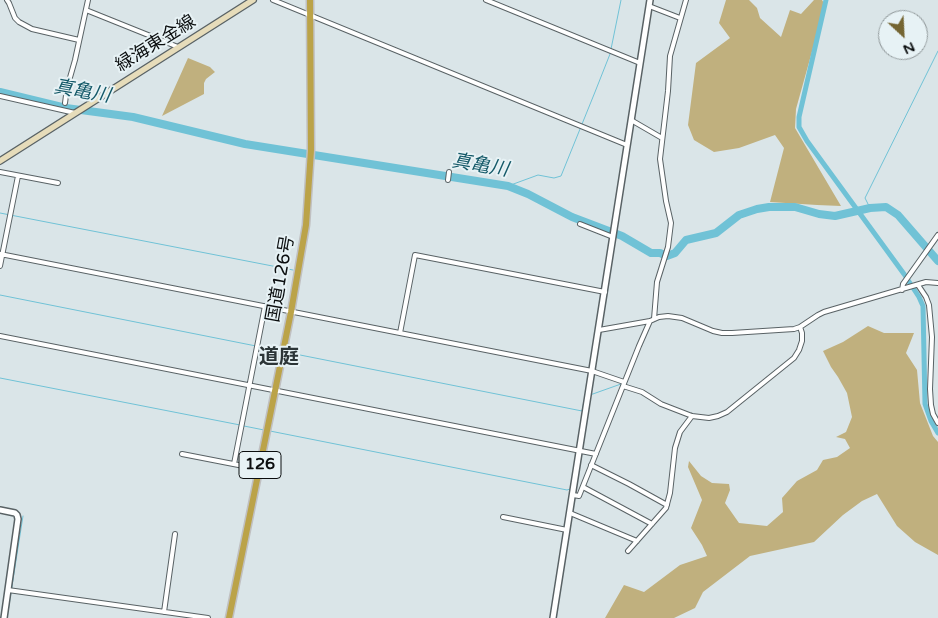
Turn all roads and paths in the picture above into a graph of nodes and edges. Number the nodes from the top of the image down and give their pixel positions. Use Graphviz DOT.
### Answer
graph roads {
  1 [pos="7,0"];
  2 [pos="88,0"];
  3 [pos="253,0"];
  4 [pos="273,0"];
  5 [pos="310,0"];
  6 [pos="486,0"];
  7 [pos="686,0"];
  8 [pos="650,3"];
  9 [pos="86,10"];
  10 [pos="310,15"];
  11 [pos="680,18"];
  12 [pos="79,40"];
  13 [pos="178,48"];
  14 [pos="640,62"];
  15 [pos="0,96"];
  16 [pos="65,103"];
  17 [pos="75,114"];
  18 [pos="631,120"];
  19 [pos="662,138"];
  20 [pos="627,145"];
  21 [pos="0,161"];
  22 [pos="0,172"];
  23 [pos="450,172"];
  24 [pos="18,176"];
  25 [pos="448,180"];
  26 [pos="58,183"];
  27 [pos="580,224"];
  28 [pos="938,235"];
  29 [pos="613,237"];
  30 [pos="1,254"];
  31 [pos="0,266"];
  32 [pos="938,282"];
  33 [pos="918,285"];
  34 [pos="902,290"];
  35 [pos="605,292"];
  36 [pos="265,306"];
  37 [pos="291,312"];
  38 [pos="652,320"];
  39 [pos="800,327"];
  40 [pos="599,330"];
  41 [pos="400,333"];
  42 [pos="0,336"];
  43 [pos="592,371"];
  44 [pos="624,384"];
  45 [pos="250,385"];
  46 [pos="274,390"];
  47 [pos="692,416"];
  48 [pos="938,423"];
  49 [pos="580,450"];
  50 [pos="182,454"];
  51 [pos="596,454"];
  52 [pos="234,464"];
  53 [pos="592,465"];
  54 [pos="259,469"];
  55 [pos="582,487"];
  56 [pos="573,495"];
  57 [pos="667,506"];
  58 [pos="0,510"];
  59 [pos="570,513"];
  60 [pos="502,517"];
  61 [pos="652,524"];
  62 [pos="567,530"];
  63 [pos="175,534"];
  64 [pos="636,541"];
  65 [pos="628,551"];
  66 [pos="8,590"];
  67 [pos="164,612"];
  68 [pos="4,618"];
  69 [pos="208,618"];
  70 [pos="229,618"];
  71 [pos="553,618"];
  1 -- 12 [label="street"];
  2 -- 9 [label="street"];
  3 -- 13 [label="main road, 緑海東金線"];
  4 -- 10 [label="street"];
  5 -- 10 [label="highway, 国道126号 / 126"];
  6 -- 14 [label="street"];
  7 -- 11 [label="street"];
  8 -- 11 [label="street"];
  8 -- 14 [label="street"];
  9 -- 12 [label="street"];
  9 -- 13 [label="street"];
  10 -- 20 [label="street"];
  10 -- 37 [label="highway, 国道126号 / 126"];
  11 -- 19 [label="street"];
  12 -- 16 [label="street"];
  13 -- 17 [label="main road, 緑海東金線"];
  14 -- 18 [label="street"];
  15 -- 17 [label="street"];
  17 -- 21 [label="main road, 緑海東金線"];
  18 -- 19 [label="street"];
  18 -- 20 [label="street"];
  19 -- 38 [label="street"];
  20 -- 29 [label="street"];
  22 -- 24 [label="street"];
  23 -- 25 [label="street"];
  24 -- 26 [label="street"];
  24 -- 30 [label="street"];
  27 -- 29 [label="street"];
  28 -- 34 [label="street"];
  29 -- 35 [label="street"];
  30 -- 31 [label="street"];
  30 -- 36 [label="street"];
  32 -- 33 [label="street"];
  33 -- 34 [label="street"];
  33 -- 48 [label="street"];
  34 -- 39 [label="street"];
  35 -- 40 [label="street"];
  35 -- 41 [label="street"];
  36 -- 37 [label="street"];
  36 -- 45 [label="street"];
  37 -- 41 [label="street"];
  37 -- 46 [label="highway, 国道126号 / 126"];
  38 -- 39 [label="street"];
  38 -- 40 [label="street"];
  38 -- 44 [label="street"];
  39 -- 47 [label="street"];
  40 -- 43 [label="street"];
  41 -- 43 [label="street"];
  42 -- 45 [label="street"];
  43 -- 44 [label="street"];
  43 -- 49 [label="street"];
  44 -- 47 [label="street"];
  44 -- 51 [label="street"];
  45 -- 46 [label="street"];
  45 -- 52 [label="street"];
  46 -- 49 [label="street"];
  46 -- 54 [label="highway, 国道126号 / 126"];
  47 -- 57 [label="street"];
  49 -- 51 [label="street"];
  49 -- 56 [label="street"];
  50 -- 52 [label="street"];
  51 -- 53 [label="street"];
  52 -- 54 [label="street"];
  53 -- 55 [label="street"];
  53 -- 57 [label="street"];
  54 -- 70 [label="highway, 国道126号 / 126"];
  55 -- 56 [label="street"];
  55 -- 61 [label="street"];
  56 -- 59 [label="street"];
  57 -- 61 [label="street"];
  58 -- 66 [label="street"];
  59 -- 62 [label="street"];
  59 -- 64 [label="street"];
  60 -- 62 [label="street"];
  61 -- 64 [label="street"];
  62 -- 71 [label="street"];
  63 -- 67 [label="street"];
  64 -- 65 [label="street"];
  66 -- 67 [label="street"];
  66 -- 68 [label="street"];
  67 -- 69 [label="street"];
}
